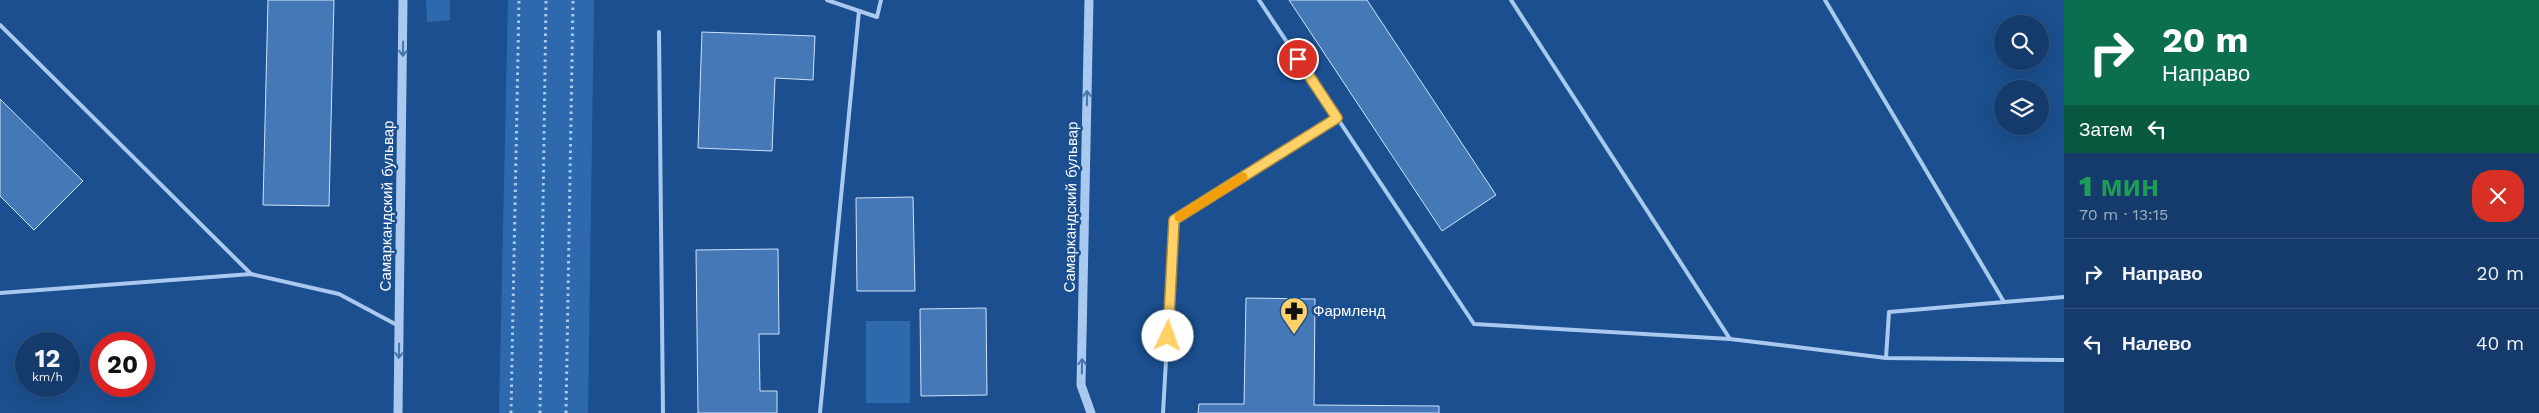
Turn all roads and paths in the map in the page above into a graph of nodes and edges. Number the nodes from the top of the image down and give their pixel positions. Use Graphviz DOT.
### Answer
graph roads {
  1 [pos="404,0"];
  2 [pos="519,0"];
  3 [pos="546,0"];
  4 [pos="573,0"];
  5 [pos="827,0"];
  6 [pos="881,0"];
  7 [pos="1089,0"];
  8 [pos="1259,0"];
  9 [pos="1511,0"];
  10 [pos="1825,0"];
  11 [pos="859,11"];
  12 [pos="0,25"];
  13 [pos="660,32"];
  14 [pos="1337,118"];
  15 [pos="251,274"];
  16 [pos="0,287"];
  17 [pos="5,292"];
  18 [pos="0,293"];
  19 [pos="2064,297"];
  20 [pos="2004,302"];
  21 [pos="399,326"];
  22 [pos="1730,339"];
  23 [pos="1886,358"];
  24 [pos="2064,360"];
  25 [pos="398,413"];
  26 [pos="511,413"];
  27 [pos="540,413"];
  28 [pos="566,413"];
  29 [pos="663,413"];
  30 [pos="820,413"];
  31 [pos="1090,413"];
  32 [pos="1163,413"];
  1 -- 21 [label="street, Самаркандский бульвар, one-way"];
  2 -- 26 [label="path"];
  3 -- 27 [label="path"];
  4 -- 28 [label="path"];
  5 -- 11 [label="lane"];
  6 -- 11 [label="lane"];
  31 -- 7 [label="street, Самаркандский бульвар, one-way"];
  8 -- 14 [label="lane"];
  9 -- 22 [label="lane"];
  10 -- 20 [label="lane"];
  11 -- 30 [label="lane"];
  12 -- 15 [label="lane"];
  13 -- 29 [label="lane"];
  14 -- 22 [label="lane"];
  14 -- 32 [label="lane"];
  15 -- 17 [label="lane"];
  15 -- 21 [label="lane"];
  16 -- 17 [label="lane"];
  17 -- 18 [label="lane"];
  19 -- 20 [label="lane"];
  20 -- 23 [label="lane"];
  21 -- 25 [label="street, Самаркандский бульвар, one-way"];
  22 -- 23 [label="lane"];
  23 -- 24 [label="lane"];
}
